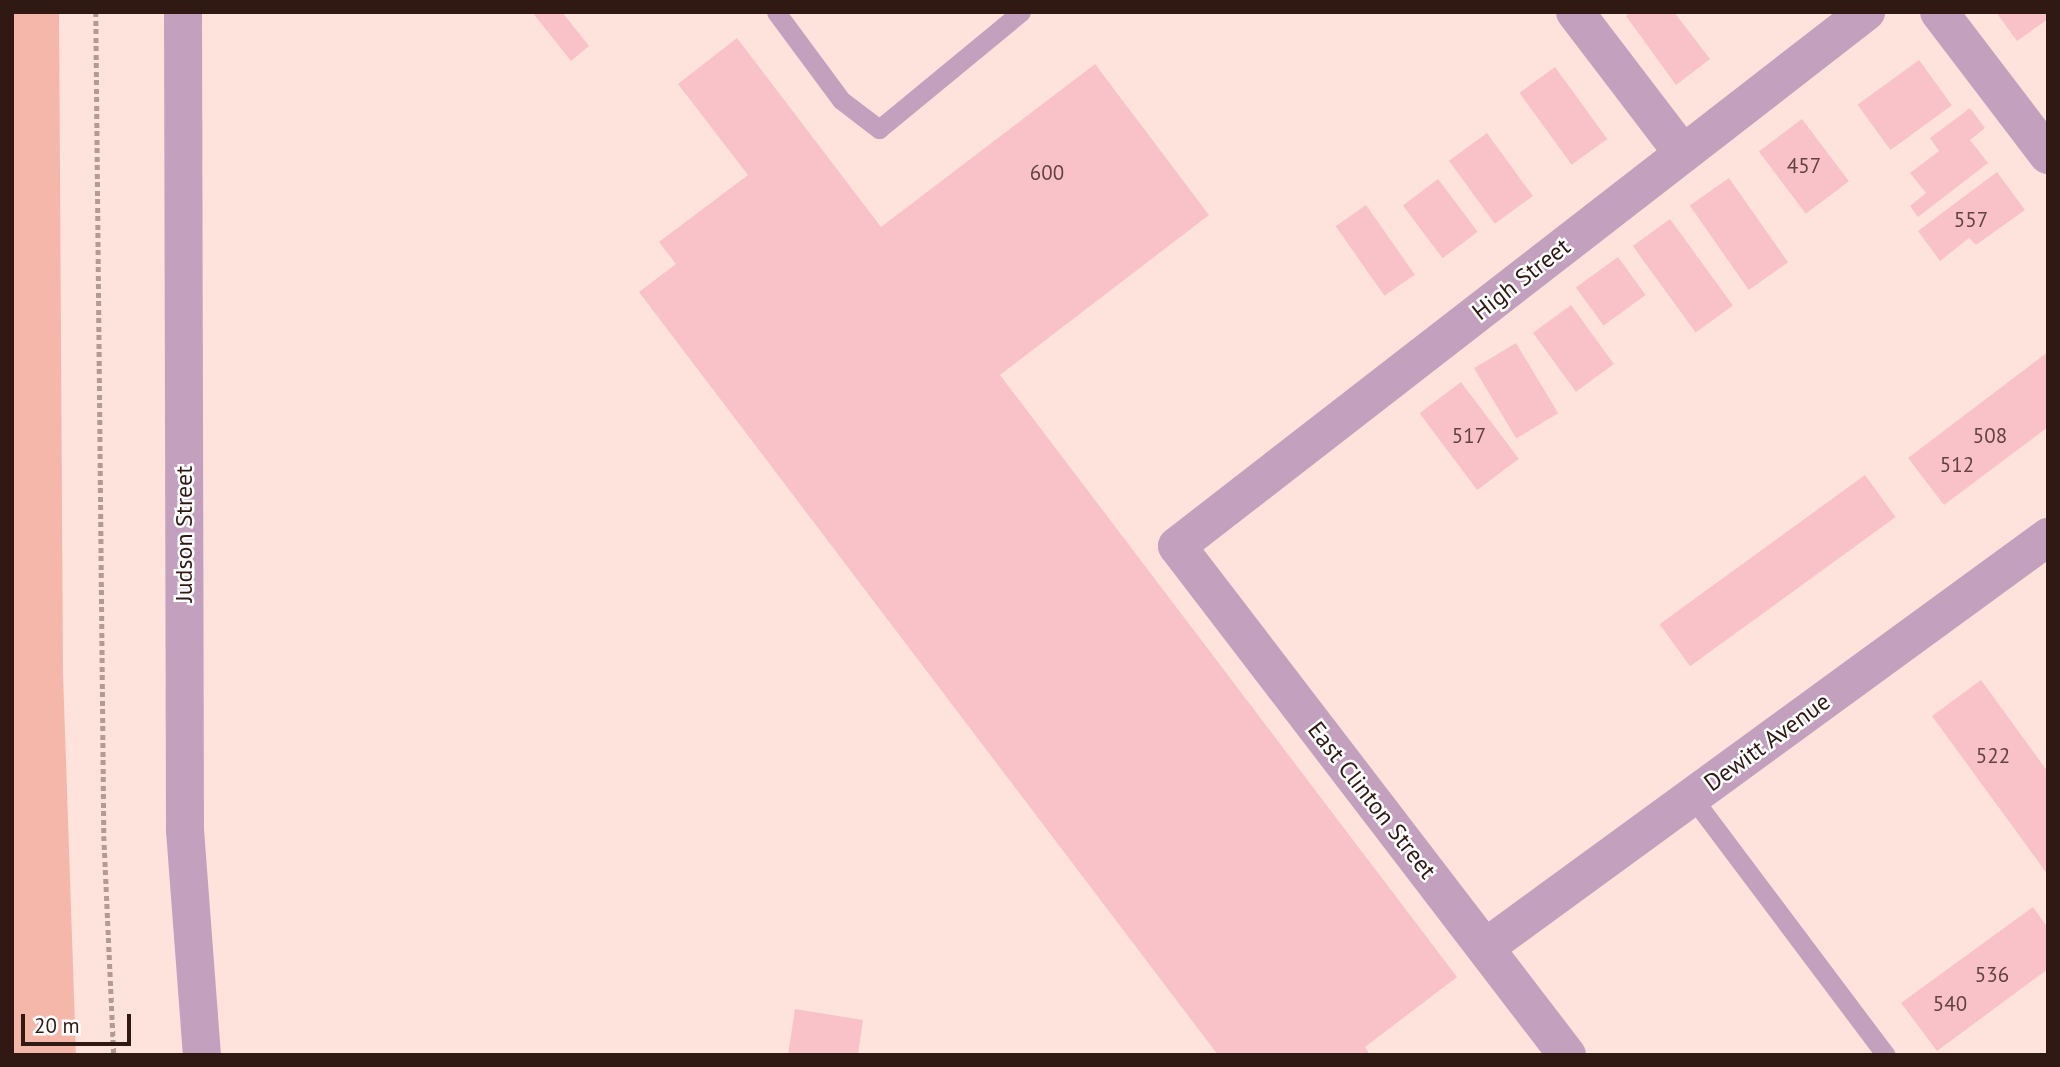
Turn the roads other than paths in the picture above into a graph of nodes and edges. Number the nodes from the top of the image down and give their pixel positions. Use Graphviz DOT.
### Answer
graph roads {
  1 [pos="183,12"];
  2 [pos="776,12"];
  3 [pos="1021,12"];
  4 [pos="1575,12"];
  5 [pos="1866,12"];
  6 [pos="1939,12"];
  7 [pos="1683,154"];
  8 [pos="2048,155"];
  9 [pos="2048,537"];
  10 [pos="1177,546"];
  11 [pos="1692,797"];
  12 [pos="1486,947"];
  13 [pos="202,1055"];
  14 [pos="1567,1055"];
  15 [pos="1886,1055"];
  1 -- 13 [label="street, Judson Street"];
  2 -- 3 [label="lane"];
  4 -- 7 [label="street"];
  5 -- 7 [label="street, High Street"];
  6 -- 8 [label="street"];
  7 -- 10 [label="street, High Street"];
  9 -- 11 [label="street, Dewitt Avenue"];
  10 -- 12 [label="street, East Clinton Street"];
  11 -- 12 [label="street, Dewitt Avenue"];
  11 -- 15 [label="lane"];
  12 -- 14 [label="street, East Clinton Street"];
}
